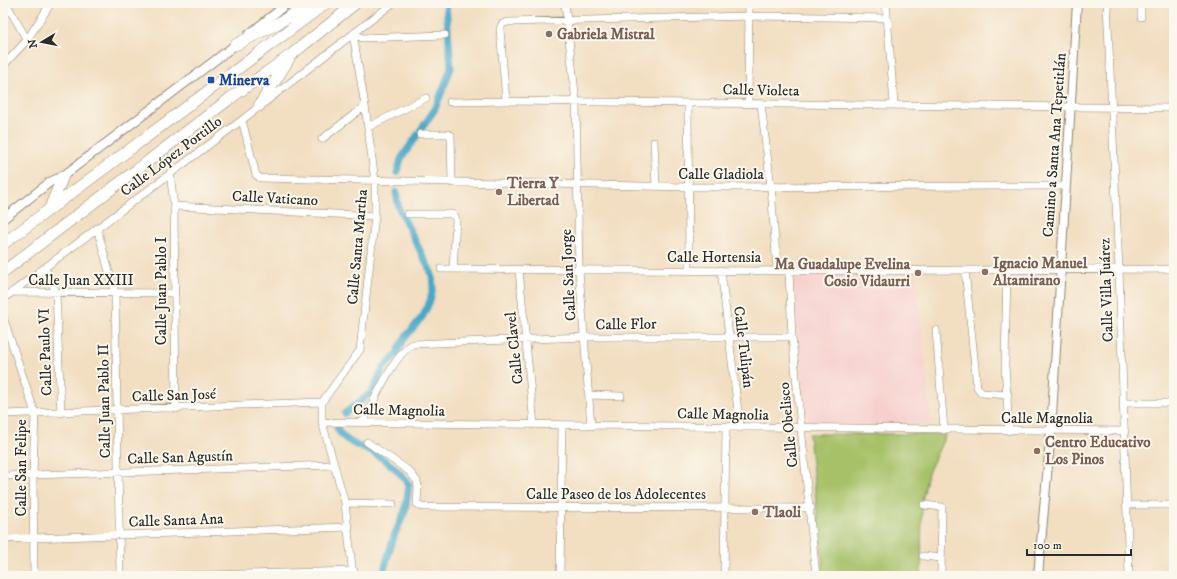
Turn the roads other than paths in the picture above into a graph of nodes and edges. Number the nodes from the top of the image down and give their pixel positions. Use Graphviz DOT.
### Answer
graph roads {
  1 [pos="6,3"];
  2 [pos="50,3"];
  3 [pos="288,3"];
  4 [pos="326,3"];
  5 [pos="356,3"];
  6 [pos="393,3"];
  7 [pos="566,3"];
  8 [pos="749,3"];
  9 [pos="886,3"];
  10 [pos="1077,3"];
  11 [pos="1107,3"];
  12 [pos="1141,3"];
  13 [pos="312,4"];
  14 [pos="749,16"];
  15 [pos="1141,17"];
  16 [pos="887,18"];
  17 [pos="567,21"];
  18 [pos="354,33"];
  19 [pos="445,35"];
  20 [pos="27,40"];
  21 [pos="235,46"];
  22 [pos="292,54"];
  23 [pos="3,66"];
  24 [pos="227,77"];
  25 [pos="426,98"];
  26 [pos="506,101"];
  27 [pos="450,102"];
  28 [pos="576,102"];
  29 [pos="688,102"];
  30 [pos="748,103"];
  31 [pos="761,104"];
  32 [pos="894,104"];
  33 [pos="259,106"];
  34 [pos="365,106"];
  35 [pos="1072,106"];
  36 [pos="1112,106"];
  37 [pos="1174,108"];
  38 [pos="242,120"];
  39 [pos="368,127"];
  40 [pos="420,134"];
  41 [pos="322,139"];
  42 [pos="654,142"];
  43 [pos="170,173"];
  44 [pos="63,176"];
  45 [pos="375,181"];
  46 [pos="452,183"];
  47 [pos="577,185"];
  48 [pos="656,186"];
  49 [pos="1066,186"];
  50 [pos="688,187"];
  51 [pos="771,187"];
  52 [pos="174,206"];
  53 [pos="50,209"];
  54 [pos="408,214"];
  55 [pos="375,216"];
  56 [pos="3,218"];
  57 [pos="97,228"];
  58 [pos="3,244"];
  59 [pos="45,268"];
  60 [pos="440,269"];
  61 [pos="453,269"];
  62 [pos="1174,269"];
  63 [pos="519,270"];
  64 [pos="579,270"];
  65 [pos="689,270"];
  66 [pos="721,270"];
  67 [pos="777,270"];
  68 [pos="965,270"];
  69 [pos="1007,270"];
  70 [pos="1060,270"];
  71 [pos="1119,270"];
  72 [pos="789,271"];
  73 [pos="3,272"];
  74 [pos="12,292"];
  75 [pos="56,292"];
  76 [pos="115,293"];
  77 [pos="174,293"];
  78 [pos="3,299"];
  79 [pos="3,317"];
  80 [pos="936,330"];
  81 [pos="729,336"];
  82 [pos="792,337"];
  83 [pos="584,338"];
  84 [pos="527,339"];
  85 [pos="589,395"];
  86 [pos="1008,395"];
  87 [pos="621,396"];
  88 [pos="322,402"];
  89 [pos="1124,403"];
  90 [pos="1174,404"];
  91 [pos="176,409"];
  92 [pos="117,411"];
  93 [pos="35,413"];
  94 [pos="60,413"];
  95 [pos="3,414"];
  96 [pos="322,422"];
  97 [pos="363,422"];
  98 [pos="534,425"];
  99 [pos="562,425"];
  100 [pos="591,426"];
  101 [pos="726,428"];
  102 [pos="740,428"];
  103 [pos="802,429"];
  104 [pos="944,430"];
  105 [pos="1009,430"];
  106 [pos="1051,431"];
  107 [pos="1125,431"];
  108 [pos="367,442"];
  109 [pos="333,464"];
  110 [pos="118,472"];
  111 [pos="33,475"];
  112 [pos="3,476"];
  113 [pos="345,503"];
  114 [pos="394,504"];
  115 [pos="924,505"];
  116 [pos="1126,505"];
  117 [pos="1174,505"];
  118 [pos="561,506"];
  119 [pos="726,507"];
  120 [pos="810,508"];
  121 [pos="349,527"];
  122 [pos="120,534"];
  123 [pos="34,538"];
  124 [pos="3,539"];
  125 [pos="923,556"];
  126 [pos="941,558"];
  127 [pos="354,574"];
  128 [pos="34,576"];
  129 [pos="120,576"];
  130 [pos="174,576"];
  131 [pos="223,576"];
  132 [pos="560,576"];
  133 [pos="724,576"];
  134 [pos="816,576"];
  135 [pos="941,576"];
  136 [pos="1038,576"];
  137 [pos="1129,576"];
  1 -- 20 [label="street"];
  2 -- 20 [label="street"];
  3 -- 21 [label="street"];
  4 -- 24 [label="highway"];
  5 -- 22 [label="highway"];
  6 -- 18 [label="street, Calle López Portillo"];
  7 -- 17 [label="street, Calle San Jorge"];
  8 -- 14 [label="street"];
  9 -- 16 [label="street"];
  10 -- 35 [label="street, Camino a Santa Ana Tepetitlán"];
  11 -- 36 [label="street, Calle Villa Juárez"];
  12 -- 15 [label="street"];
  13 -- 21 [label="highway"];
  13 -- 24 [label="highway"];
  14 -- 16 [label="street"];
  14 -- 17 [label="street"];
  14 -- 30 [label="street"];
  16 -- 32 [label="street"];
  17 -- 26 [label="street"];
  17 -- 28 [label="street, Calle San Jorge"];
  18 -- 19 [label="street"];
  18 -- 33 [label="street, Calle López Portillo"];
  18 -- 34 [label="street, Calle Santa Martha"];
  20 -- 23 [label="street"];
  21 -- 44 [label="street"];
  22 -- 33 [label="highway"];
  22 -- 73 [label="highway"];
  24 -- 53 [label="highway"];
  25 -- 39 [label="street"];
  26 -- 27 [label="street, Calle Violeta"];
  26 -- 28 [label="street, Calle Violeta"];
  28 -- 29 [label="street, Calle Violeta"];
  28 -- 47 [label="street, Calle San Jorge"];
  29 -- 30 [label="street, Calle Violeta"];
  29 -- 50 [label="street"];
  30 -- 31 [label="street, Calle Violeta"];
  31 -- 32 [label="street, Calle Violeta"];
  31 -- 51 [label="street"];
  32 -- 35 [label="street, Calle Violeta"];
  33 -- 38 [label="street, Calle López Portillo"];
  34 -- 39 [label="street, Calle Santa Martha"];
  34 -- 41 [label="street"];
  35 -- 36 [label="street, Calle Violeta"];
  35 -- 49 [label="street, Camino a Santa Ana Tepetitlán"];
  36 -- 37 [label="street, Calle Violeta"];
  36 -- 71 [label="street, Calle Villa Juárez"];
  38 -- 43 [label="street, Calle López Portillo"];
  38 -- 45 [label="street, Calle Gladiola"];
  39 -- 45 [label="street, Calle Santa Martha"];
  40 -- 46 [label="street"];
  42 -- 48 [label="street"];
  43 -- 52 [label="street, Calle Juan Pablo I"];
  43 -- 57 [label="street, Calle López Portillo"];
  44 -- 53 [label="highway"];
  44 -- 56 [label="street"];
  45 -- 46 [label="street, Calle Gladiola"];
  45 -- 55 [label="street, Calle Santa Martha"];
  46 -- 47 [label="street, Calle Gladiola"];
  47 -- 48 [label="street, Calle Gladiola"];
  47 -- 64 [label="street, Calle San Jorge"];
  48 -- 50 [label="street, Calle Gladiola"];
  49 -- 51 [label="street, Calle Gladiola"];
  49 -- 70 [label="street, Camino a Santa Ana Tepetitlán"];
  50 -- 51 [label="street, Calle Gladiola"];
  50 -- 65 [label="street"];
  51 -- 67 [label="street"];
  52 -- 55 [label="street, Calle Vaticano"];
  52 -- 77 [label="street, Calle Juan Pablo I"];
  53 -- 58 [label="highway"];
  54 -- 61 [label="street"];
  55 -- 88 [label="street, Calle Santa Martha"];
  57 -- 59 [label="street, Calle López Portillo"];
  57 -- 76 [label="street, Calle Juan Pablo II"];
  59 -- 74 [label="street, Calle López Portillo"];
  59 -- 75 [label="street, Calle Paulo VI"];
  60 -- 61 [label="street, Calle Hortensia"];
  61 -- 63 [label="street, Calle Hortensia"];
  62 -- 71 [label="street, Calle Hortensia"];
  63 -- 64 [label="street, Calle Hortensia"];
  63 -- 84 [label="street, Calle Clavel"];
  64 -- 65 [label="street, Calle Hortensia"];
  64 -- 83 [label="street, Calle San Jorge"];
  65 -- 66 [label="street, Calle Hortensia"];
  66 -- 67 [label="street, Calle Hortensia"];
  66 -- 81 [label="street, Calle Tulipán"];
  67 -- 72 [label="street, Calle Hortensia"];
  68 -- 69 [label="street, Calle Hortensia"];
  68 -- 72 [label="street, Calle Hortensia"];
  68 -- 86 [label="street"];
  69 -- 70 [label="street, Calle Hortensia"];
  69 -- 86 [label="street"];
  70 -- 71 [label="street, Calle Hortensia"];
  70 -- 106 [label="street, Camino a Santa Ana Tepetitlán"];
  71 -- 89 [label="street, Calle Villa Juárez"];
  72 -- 82 [label="street, Calle Obelisco"];
  74 -- 75 [label="street, Calle Juan XXIII"];
  74 -- 78 [label="street, Calle López Portillo"];
  75 -- 76 [label="street, Calle Juan XXIII"];
  75 -- 94 [label="street, Calle Paulo VI"];
  76 -- 77 [label="street, Calle Juan XXIII"];
  76 -- 92 [label="street, Calle Juan Pablo II"];
  77 -- 91 [label="street, Calle Juan Pablo I"];
  79 -- 93 [label="street, Calle San Felipe"];
  80 -- 104 [label="street"];
  81 -- 82 [label="street, Calle Flor"];
  81 -- 83 [label="street, Calle Flor"];
  81 -- 102 [label="street, Calle Tulipán"];
  82 -- 103 [label="street, Calle Obelisco"];
  83 -- 84 [label="street, Calle Flor"];
  83 -- 85 [label="street, Calle San Jorge"];
  84 -- 97 [label="street, Calle Flor"];
  84 -- 98 [label="street, Calle Clavel"];
  85 -- 87 [label="street"];
  85 -- 100 [label="street, Calle San Jorge"];
  86 -- 105 [label="street"];
  88 -- 91 [label="street, Calle San José"];
  88 -- 96 [label="street"];
  89 -- 90 [label="street"];
  89 -- 107 [label="street, Calle Villa Juárez"];
  91 -- 92 [label="street, Calle San José"];
  92 -- 94 [label="street, Calle San José"];
  92 -- 110 [label="street, Calle Juan Pablo II"];
  93 -- 94 [label="street, Calle San José"];
  93 -- 95 [label="street, Calle San José"];
  93 -- 111 [label="street, Calle San Felipe"];
  96 -- 97 [label="street, Calle Magnolia"];
  96 -- 109 [label="street"];
  97 -- 98 [label="street, Calle Magnolia"];
  98 -- 99 [label="street, Calle Magnolia"];
  99 -- 100 [label="street, Calle Magnolia"];
  99 -- 118 [label="street"];
  100 -- 101 [label="street, Calle Magnolia"];
  101 -- 102 [label="street, Calle Magnolia"];
  101 -- 119 [label="street"];
  102 -- 103 [label="street, Calle Magnolia"];
  103 -- 104 [label="street, Calle Magnolia"];
  103 -- 120 [label="street, Calle Obelisco"];
  104 -- 105 [label="street, Calle Magnolia"];
  105 -- 106 [label="street, Calle Magnolia"];
  106 -- 107 [label="street, Calle Magnolia"];
  106 -- 136 [label="street, Camino a Santa Ana Tepetitlán"];
  107 -- 116 [label="street, Calle Villa Juárez"];
  108 -- 118 [label="street, Calle Paseo de los Adolecentes"];
  109 -- 110 [label="street, Calle San Agustín"];
  109 -- 113 [label="street"];
  110 -- 111 [label="street, Calle San Agustín"];
  110 -- 122 [label="street, Calle Juan Pablo II"];
  111 -- 112 [label="street, Calle San Agustín"];
  111 -- 123 [label="street, Calle San Felipe"];
  113 -- 114 [label="street"];
  113 -- 121 [label="street"];
  115 -- 126 [label="street"];
  116 -- 117 [label="street"];
  116 -- 137 [label="street, Calle Villa Juárez"];
  118 -- 119 [label="street, Calle Paseo de los Adolecentes"];
  118 -- 132 [label="street"];
  119 -- 120 [label="street, Calle Paseo de los Adolecentes"];
  119 -- 133 [label="street"];
  120 -- 134 [label="street, Calle Obelisco"];
  121 -- 122 [label="street, Calle Santa Ana"];
  121 -- 127 [label="street"];
  122 -- 123 [label="street, Calle Santa Ana"];
  122 -- 129 [label="street, Calle Juan Pablo II"];
  123 -- 124 [label="street, Calle Santa Ana"];
  123 -- 128 [label="street, Calle San Felipe"];
  125 -- 126 [label="street"];
  126 -- 135 [label="street"];
  127 -- 131 [label="street"];
  130 -- 131 [label="street"];
}
